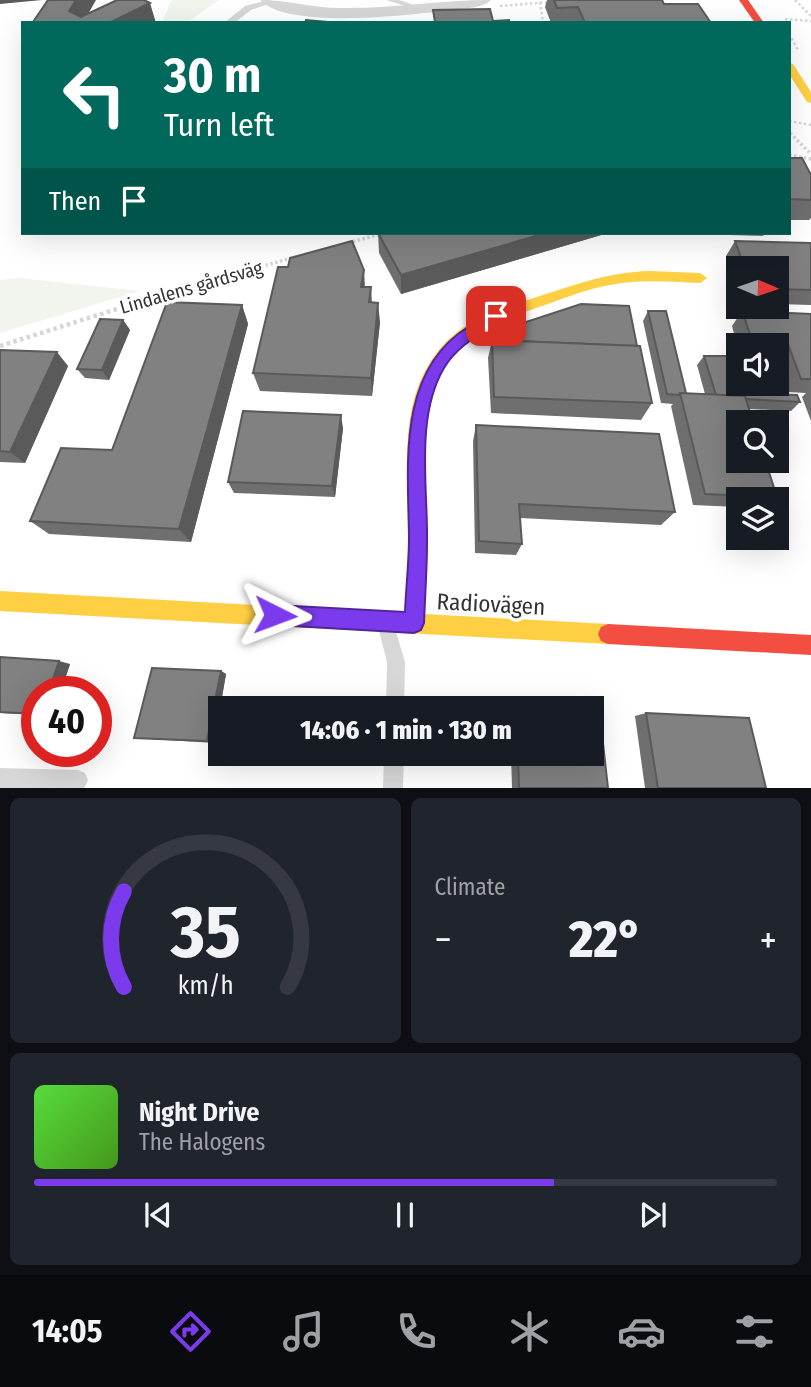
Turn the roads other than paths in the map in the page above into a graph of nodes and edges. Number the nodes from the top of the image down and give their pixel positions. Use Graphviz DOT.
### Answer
graph roads {
  1 [pos="390,0"];
  2 [pos="483,0"];
  3 [pos="743,0"];
  4 [pos="269,1"];
  5 [pos="422,9"];
  6 [pos="231,21"];
  7 [pos="759,21"];
  8 [pos="791,69"];
  9 [pos="811,100"];
  10 [pos="699,278"];
  11 [pos="0,601"];
  12 [pos="385,621"];
  13 [pos="414,623"];
  14 [pos="809,650"];
  15 [pos="395,696"];
  16 [pos="394,766"];
  17 [pos="0,778"];
  18 [pos="78,780"];
  19 [pos="393,788"];
  1 -- 5 [label="lane"];
  2 -- 5 [label="street"];
  3 -- 7 [label="street"];
  4 -- 5 [label="street"];
  4 -- 6 [label="lane"];
  8 -- 9 [label="street"];
  10 -- 13 [label="street"];
  11 -- 12 [label="street, Radiovägen"];
  12 -- 13 [label="street, Radiovägen"];
  12 -- 15 [label="lane"];
  13 -- 14 [label="street, Radiovägen"];
  16 -- 19 [label="lane"];
  17 -- 18 [label="lane"];
}
